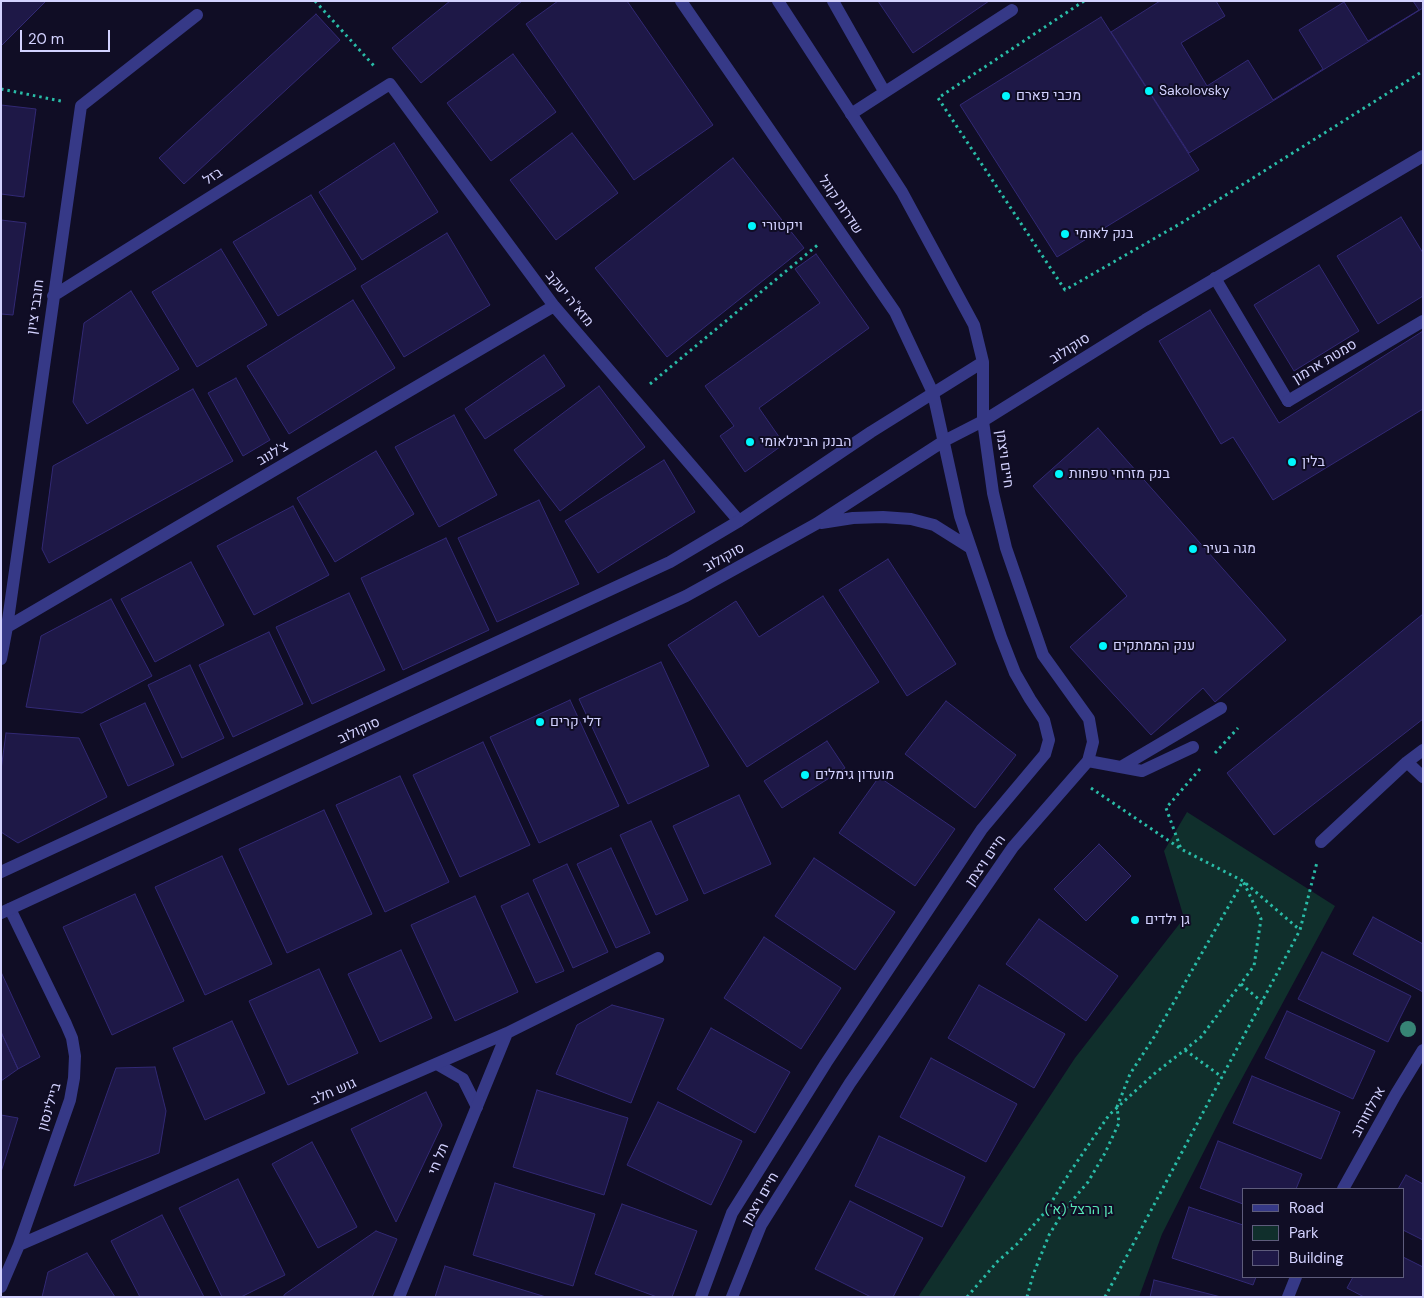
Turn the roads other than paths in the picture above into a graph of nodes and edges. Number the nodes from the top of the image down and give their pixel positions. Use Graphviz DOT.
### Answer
graph roads {
  1 [pos="681,1"];
  2 [pos="778,1"];
  3 [pos="833,1"];
  4 [pos="1012,10"];
  5 [pos="197,14"];
  6 [pos="390,84"];
  7 [pos="884,91"];
  8 [pos="851,114"];
  9 [pos="1423,156"];
  10 [pos="1216,278"];
  11 [pos="53,296"];
  12 [pos="554,306"];
  13 [pos="1423,321"];
  14 [pos="983,362"];
  15 [pos="933,393"];
  16 [pos="983,421"];
  17 [pos="944,441"];
  18 [pos="739,521"];
  19 [pos="816,524"];
  20 [pos="969,547"];
  21 [pos="7,627"];
  22 [pos="1,659"];
  23 [pos="1221,708"];
  24 [pos="1193,747"];
  25 [pos="1423,750"];
  26 [pos="1088,761"];
  27 [pos="1407,762"];
  28 [pos="1121,767"];
  29 [pos="1423,777"];
  30 [pos="1321,842"];
  31 [pos="1,872"];
  32 [pos="4,908"];
  33 [pos="658,958"];
  34 [pos="507,1034"];
  35 [pos="1423,1050"];
  36 [pos="437,1064"];
  37 [pos="477,1108"];
  38 [pos="1344,1188"];
  39 [pos="19,1245"];
  40 [pos="1296,1278"];
  41 [pos="1,1288"];
  42 [pos="399,1297"];
  43 [pos="701,1297"];
  44 [pos="732,1297"];
  45 [pos="1288,1297"];
  1 -- 15 [label="street, שדרות קוגל"];
  2 -- 8 [label="street"];
  3 -- 7 [label="street"];
  4 -- 7 [label="street"];
  5 -- 11 [label="street, חובבי ציון"];
  6 -- 11 [label="street, בזל"];
  6 -- 12 [label="street, מזא\"ה יעקב"];
  7 -- 8 [label="street"];
  8 -- 14 [label="street"];
  9 -- 10 [label="street, סוקולוב"];
  10 -- 13 [label="street, סמטת ארמון"];
  10 -- 16 [label="street, סוקולוב"];
  11 -- 21 [label="street, חובבי ציון"];
  12 -- 18 [label="street, מזא\"ה יעקב"];
  12 -- 21 [label="street, צ'לנוב"];
  14 -- 15 [label="street, סוקולוב"];
  14 -- 16 [label="street"];
  15 -- 17 [label="street, שדרות קוגל"];
  15 -- 18 [label="street, סוקולוב"];
  16 -- 17 [label="street, סוקולוב"];
  16 -- 26 [label="street, חיים ויצמן"];
  17 -- 19 [label="street, סוקולוב"];
  17 -- 20 [label="street, חיים ויצמן"];
  18 -- 31 [label="street, סוקולוב"];
  19 -- 20 [label="street"];
  19 -- 32 [label="street, סוקולוב"];
  20 -- 43 [label="street, חיים ויצמן"];
  21 -- 22 [label="street, חובבי ציון"];
  23 -- 28 [label="street"];
  24 -- 28 [label="street"];
  25 -- 27 [label="street"];
  26 -- 28 [label="street"];
  26 -- 44 [label="street, חיים ויצמן"];
  27 -- 29 [label="street"];
  27 -- 30 [label="street"];
  32 -- 39 [label="street, ביילינסון"];
  33 -- 34 [label="street, גוש חלב"];
  34 -- 36 [label="street, גוש חלב"];
  34 -- 37 [label="street, תל חי"];
  35 -- 38 [label="street, ארלוזורוב"];
  36 -- 37 [label="street"];
  36 -- 39 [label="street, גוש חלב"];
  37 -- 42 [label="street, תל חי"];
  39 -- 41 [label="street, ביילינסון"];
  40 -- 45 [label="street"];
}
